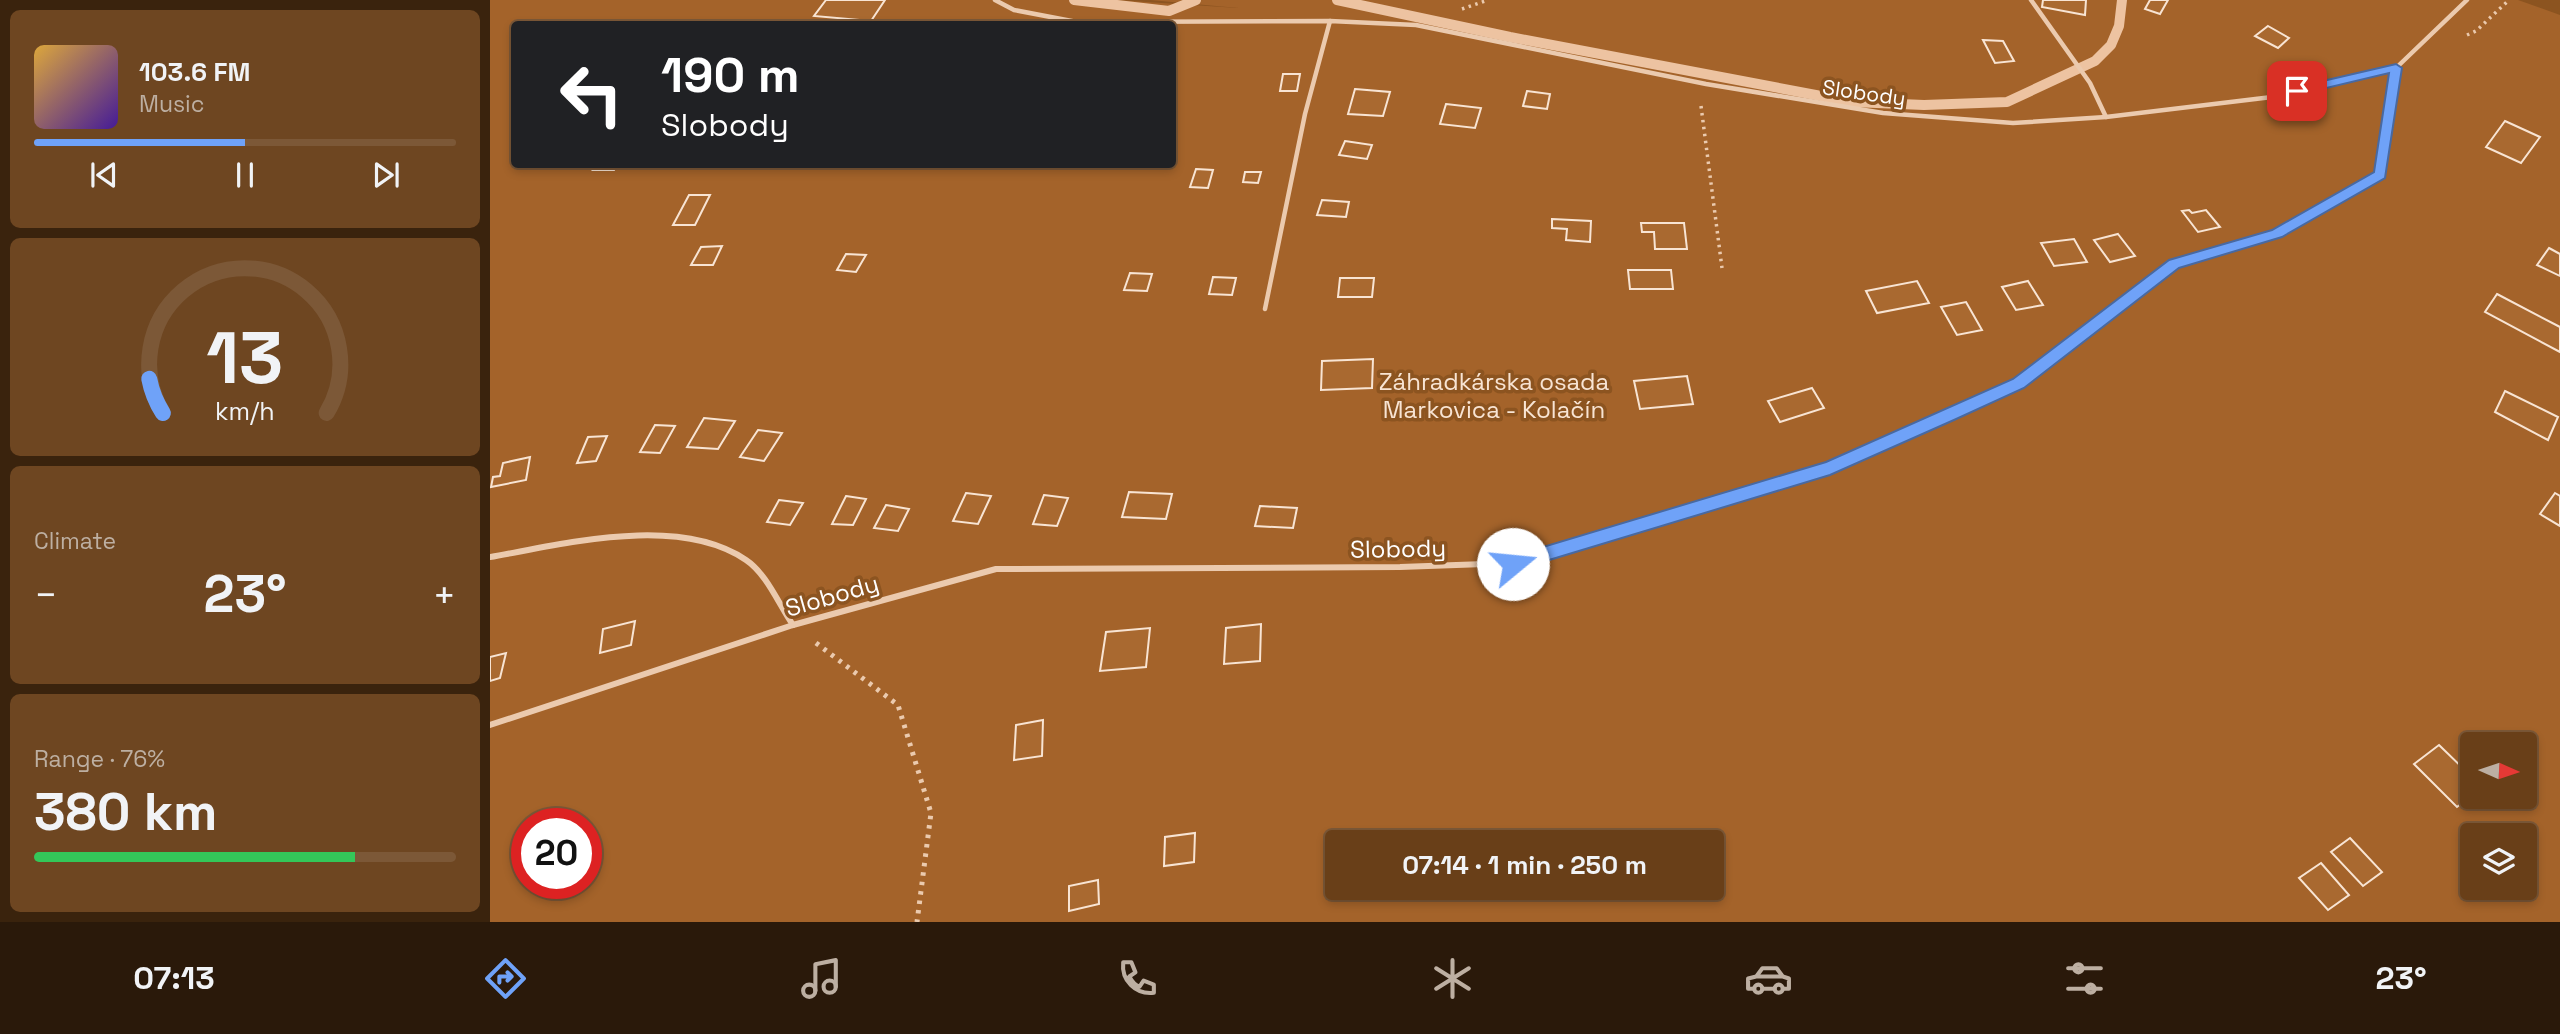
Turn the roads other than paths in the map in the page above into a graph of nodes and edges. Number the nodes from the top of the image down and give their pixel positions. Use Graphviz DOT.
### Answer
graph roads {
  1 [pos="995,0"];
  2 [pos="2031,0"];
  3 [pos="2467,0"];
  4 [pos="1072,21"];
  5 [pos="1330,21"];
  6 [pos="1176,24"];
  7 [pos="2072,60"];
  8 [pos="2396,68"];
  9 [pos="2090,83"];
  10 [pos="2106,117"];
  11 [pos="1265,309"];
  12 [pos="490,557"];
  13 [pos="793,625"];
  14 [pos="490,725"];
  1 -- 4 [label="lane, Slobody"];
  2 -- 7 [label="lane"];
  3 -- 8 [label="lane"];
  5 -- 6 [label="lane, Slobody"];
  5 -- 10 [label="lane, Slobody"];
  5 -- 11 [label="lane"];
  7 -- 9 [label="lane"];
  8 -- 10 [label="lane, Slobody"];
  8 -- 13 [label="lane, Slobody"];
  9 -- 10 [label="lane"];
  12 -- 13 [label="lane"];
  13 -- 14 [label="lane, Slobody"];
}
